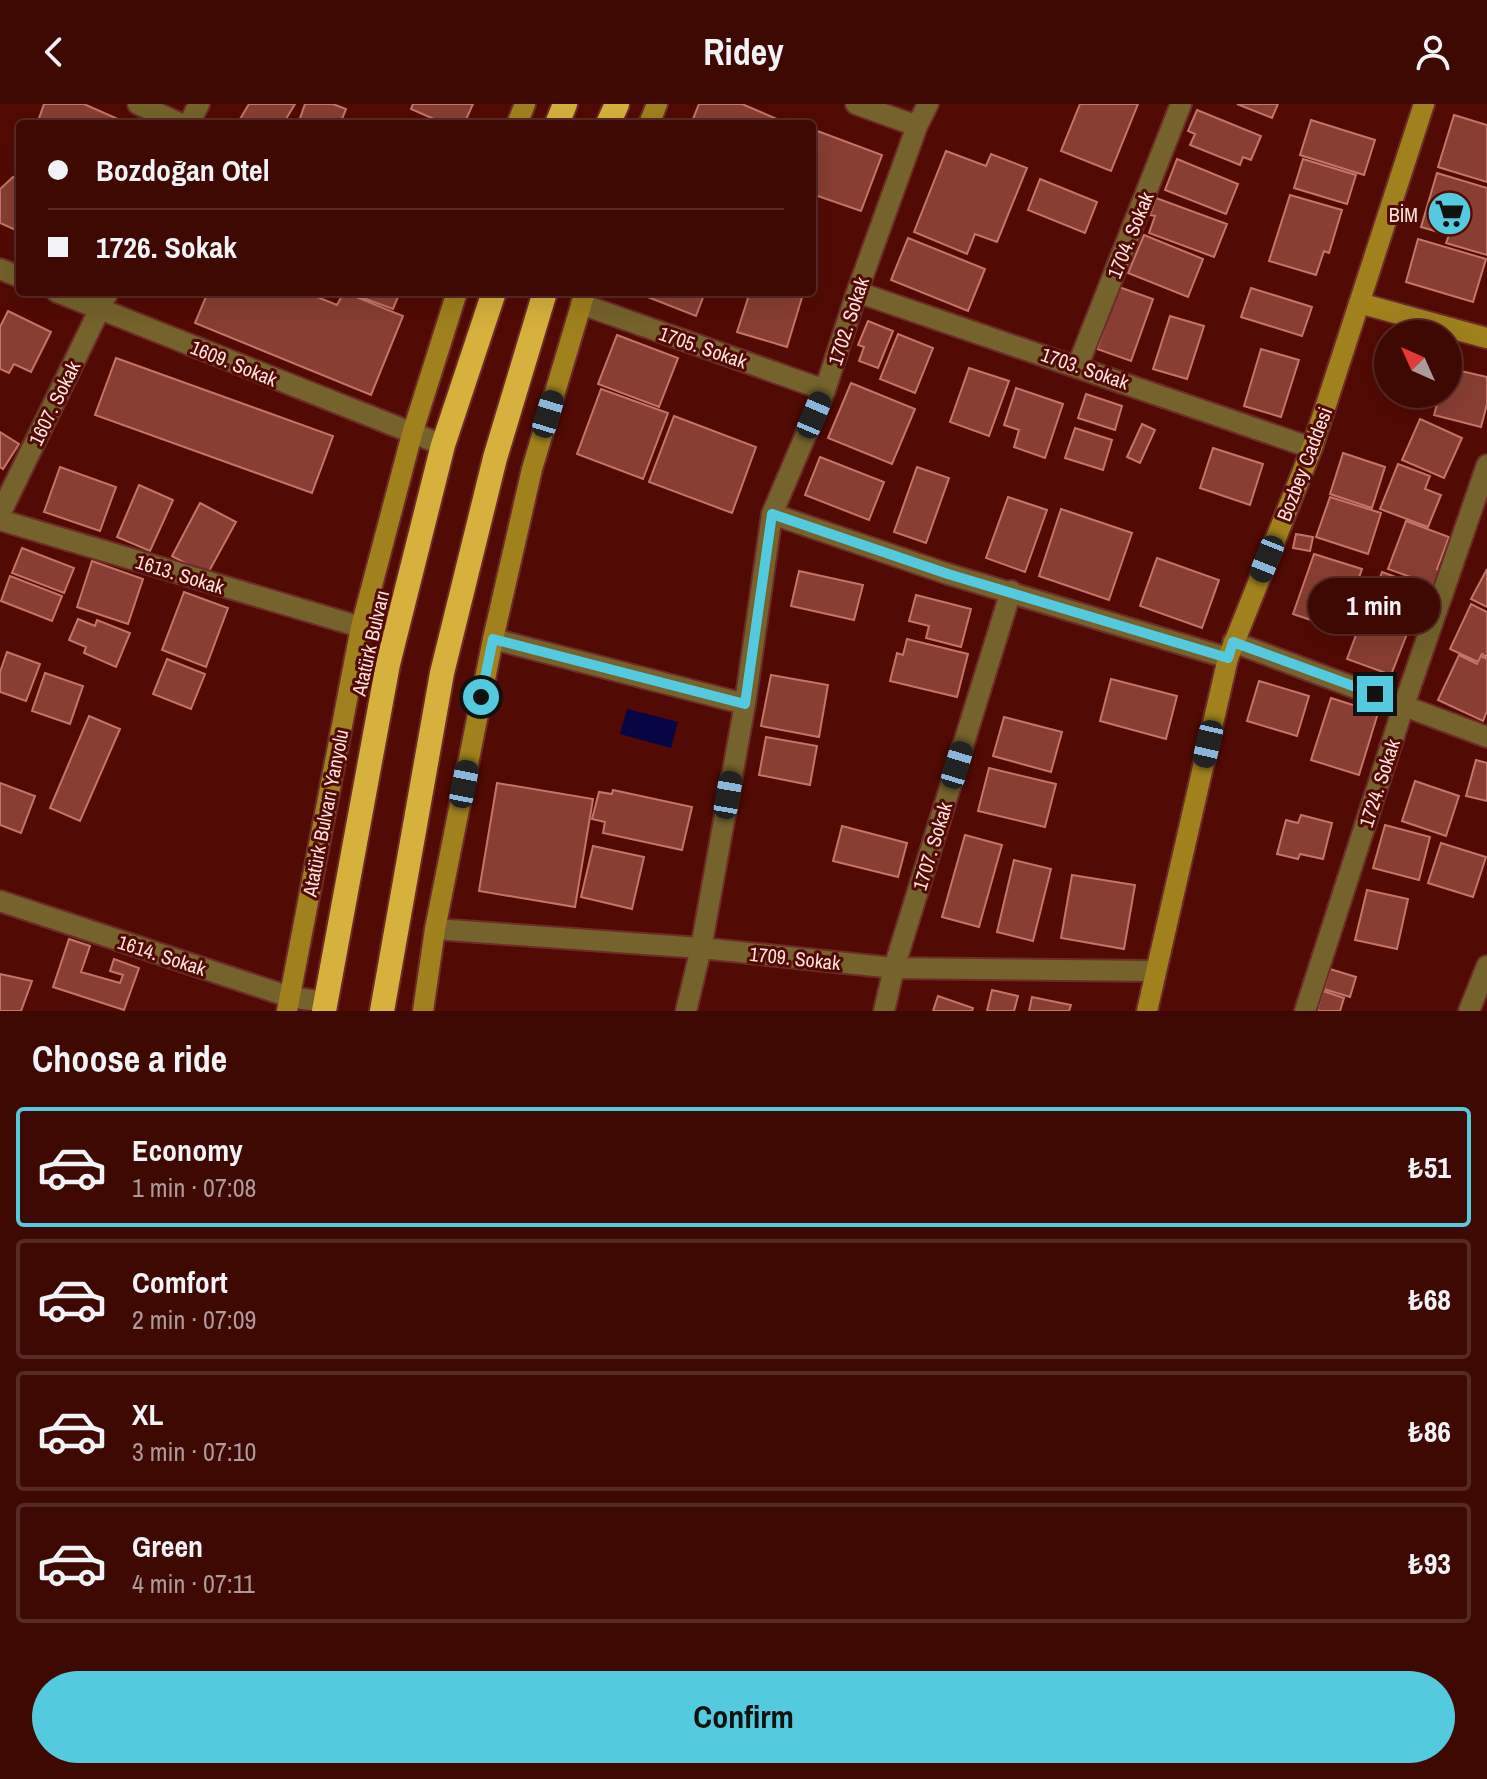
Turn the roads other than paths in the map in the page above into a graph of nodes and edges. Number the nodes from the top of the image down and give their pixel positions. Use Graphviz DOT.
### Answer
graph roads {
  1 [pos="138,104"];
  2 [pos="856,104"];
  3 [pos="928,104"];
  4 [pos="1181,104"];
  5 [pos="1424,104"];
  6 [pos="172,120"];
  7 [pos="917,126"];
  8 [pos="857,292"];
  9 [pos="78,296"];
  10 [pos="456,296"];
  11 [pos="493,296"];
  12 [pos="544,296"];
  13 [pos="583,298"];
  14 [pos="104,301"];
  15 [pos="1359,303"];
  16 [pos="1487,338"];
  17 [pos="1078,365"];
  18 [pos="825,390"];
  19 [pos="412,434"];
  20 [pos="443,445"];
  21 [pos="1312,448"];
  22 [pos="1487,465"];
  23 [pos="0,514"];
  24 [pos="772,514"];
  25 [pos="0,520"];
  26 [pos="1011,591"];
  27 [pos="361,627"];
  28 [pos="493,639"];
  29 [pos="1230,650"];
  30 [pos="745,704"];
  31 [pos="1404,705"];
  32 [pos="1487,737"];
  33 [pos="0,901"];
  34 [pos="435,929"];
  35 [pos="701,948"];
  36 [pos="1487,966"];
  37 [pos="894,968"];
  38 [pos="1155,971"];
  39 [pos="288,1004"];
  40 [pos="325,1006"];
  41 [pos="382,1011"];
  42 [pos="423,1011"];
  43 [pos="686,1011"];
  44 [pos="884,1011"];
  45 [pos="1147,1011"];
  46 [pos="1305,1011"];
  47 [pos="1469,1011"];
  1 -- 6 [label="street"];
  2 -- 7 [label="street"];
  3 -- 7 [label="street, 1702. Sokak"];
  4 -- 17 [label="street, 1704. Sokak"];
  5 -- 15 [label="street, Bozbey Caddesi"];
  7 -- 8 [label="street, 1702. Sokak"];
  8 -- 17 [label="street, 1703. Sokak"];
  8 -- 18 [label="street, 1702. Sokak"];
  9 -- 14 [label="street, 1609. Sokak"];
  10 -- 19 [label="street, Atatürk Bulvarı Yanyolu"];
  11 -- 20 [label="highway, Atatürk Bulvarı"];
  12 -- 41 [label="highway"];
  13 -- 18 [label="street, 1705. Sokak"];
  13 -- 28 [label="street"];
  14 -- 19 [label="street, 1609. Sokak"];
  14 -- 23 [label="street, 1607. Sokak"];
  15 -- 16 [label="street"];
  15 -- 21 [label="street, Bozbey Caddesi"];
  17 -- 21 [label="street, 1703. Sokak"];
  18 -- 24 [label="street, 1702. Sokak"];
  19 -- 20 [label="street, 1609. Sokak"];
  19 -- 27 [label="street, Atatürk Bulvarı Yanyolu"];
  20 -- 40 [label="highway, Atatürk Bulvarı"];
  21 -- 29 [label="street, Bozbey Caddesi"];
  22 -- 31 [label="street, 1724. Sokak"];
  24 -- 26 [label="street"];
  24 -- 30 [label="street, 1702. Sokak"];
  25 -- 27 [label="street, 1613. Sokak"];
  26 -- 29 [label="street"];
  26 -- 37 [label="street, 1707. Sokak"];
  27 -- 39 [label="street, Atatürk Bulvarı Yanyolu"];
  28 -- 30 [label="street"];
  28 -- 34 [label="street"];
  29 -- 31 [label="street"];
  29 -- 38 [label="street, Bozbey Caddesi"];
  30 -- 35 [label="street, 1702. Sokak"];
  31 -- 32 [label="street"];
  31 -- 46 [label="street, 1724. Sokak"];
  33 -- 39 [label="street, 1614. Sokak"];
  34 -- 35 [label="street, 1709. Sokak"];
  34 -- 42 [label="street"];
  35 -- 37 [label="street, 1709. Sokak"];
  35 -- 43 [label="street, 1702. Sokak"];
  36 -- 47 [label="street"];
  37 -- 38 [label="street, 1709. Sokak"];
  37 -- 44 [label="street, 1707. Sokak"];
  38 -- 45 [label="street, Bozbey Caddesi"];
  39 -- 40 [label="street, 1614. Sokak"];
}
